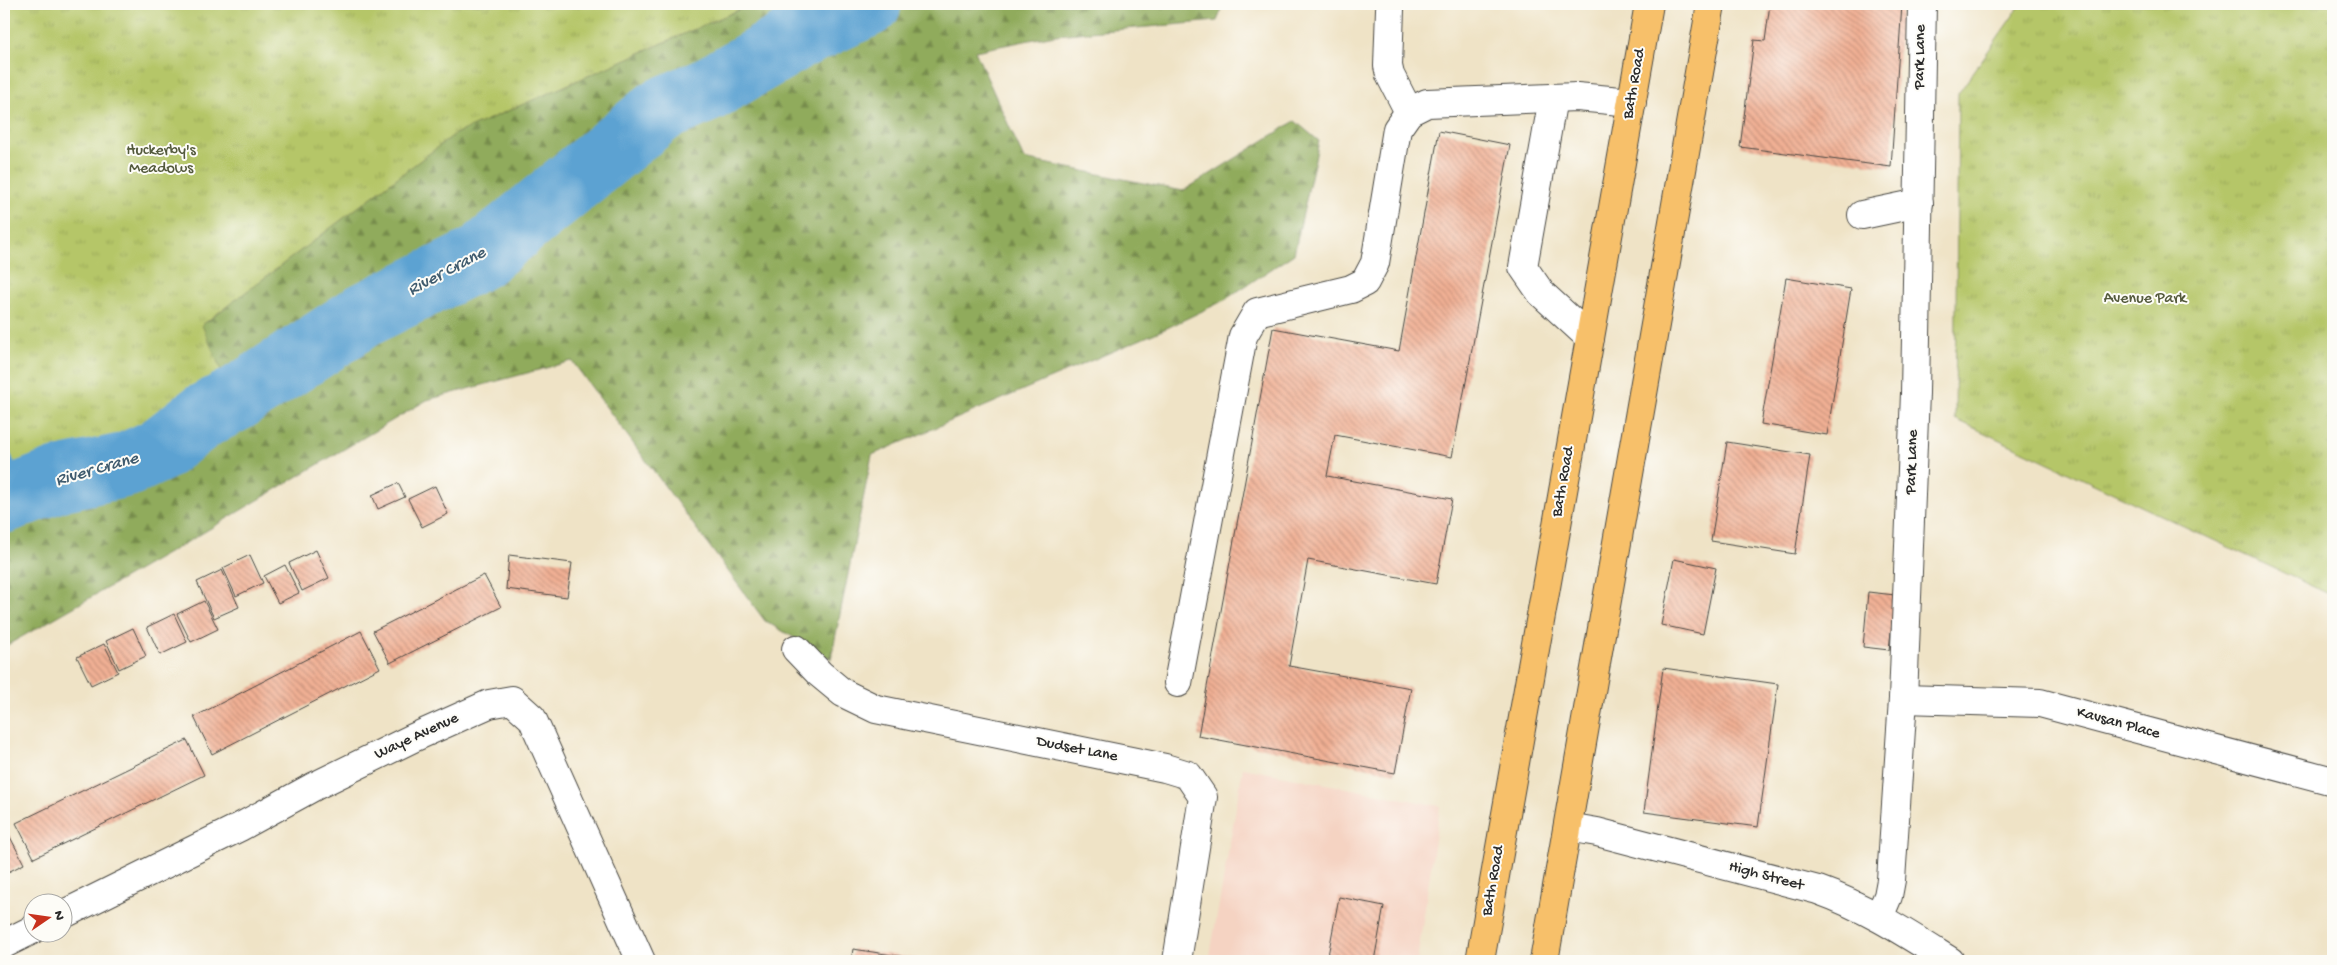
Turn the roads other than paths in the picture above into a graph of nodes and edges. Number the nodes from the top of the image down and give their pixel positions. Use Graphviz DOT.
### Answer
graph roads {
  1 [pos="1650,4"];
  2 [pos="1712,4"];
  3 [pos="1922,4"];
  4 [pos="1390,9"];
  5 [pos="1553,98"];
  6 [pos="1632,102"];
  7 [pos="1409,112"];
  8 [pos="1919,203"];
  9 [pos="1862,215"];
  10 [pos="1590,338"];
  11 [pos="796,649"];
  12 [pos="1178,682"];
  13 [pos="1903,699"];
  14 [pos="2331,781"];
  15 [pos="1568,827"];
  16 [pos="72,910"];
  17 [pos="1879,917"];
  18 [pos="22,935"];
  19 [pos="4,944"];
  20 [pos="641,961"];
  21 [pos="1177,961"];
  22 [pos="1480,961"];
  23 [pos="1544,961"];
  24 [pos="1950,961"];
  1 -- 6 [label="highway, Bath Road"];
  2 -- 15 [label="highway"];
  3 -- 8 [label="street, Park Lane"];
  4 -- 7 [label="street"];
  5 -- 6 [label="street"];
  5 -- 7 [label="street"];
  5 -- 10 [label="street"];
  6 -- 10 [label="highway, Bath Road"];
  7 -- 12 [label="street"];
  8 -- 9 [label="street"];
  8 -- 13 [label="street, Park Lane"];
  10 -- 22 [label="highway, Bath Road"];
  11 -- 21 [label="street, Dudset Lane"];
  13 -- 14 [label="street, Kavsan Place"];
  13 -- 17 [label="street, Park Lane"];
  15 -- 17 [label="street, High Street"];
  15 -- 23 [label="highway"];
  16 -- 20 [label="street, Waye Avenue"];
  17 -- 24 [label="street, High Street"];
  18 -- 19 [label="street"];
}
